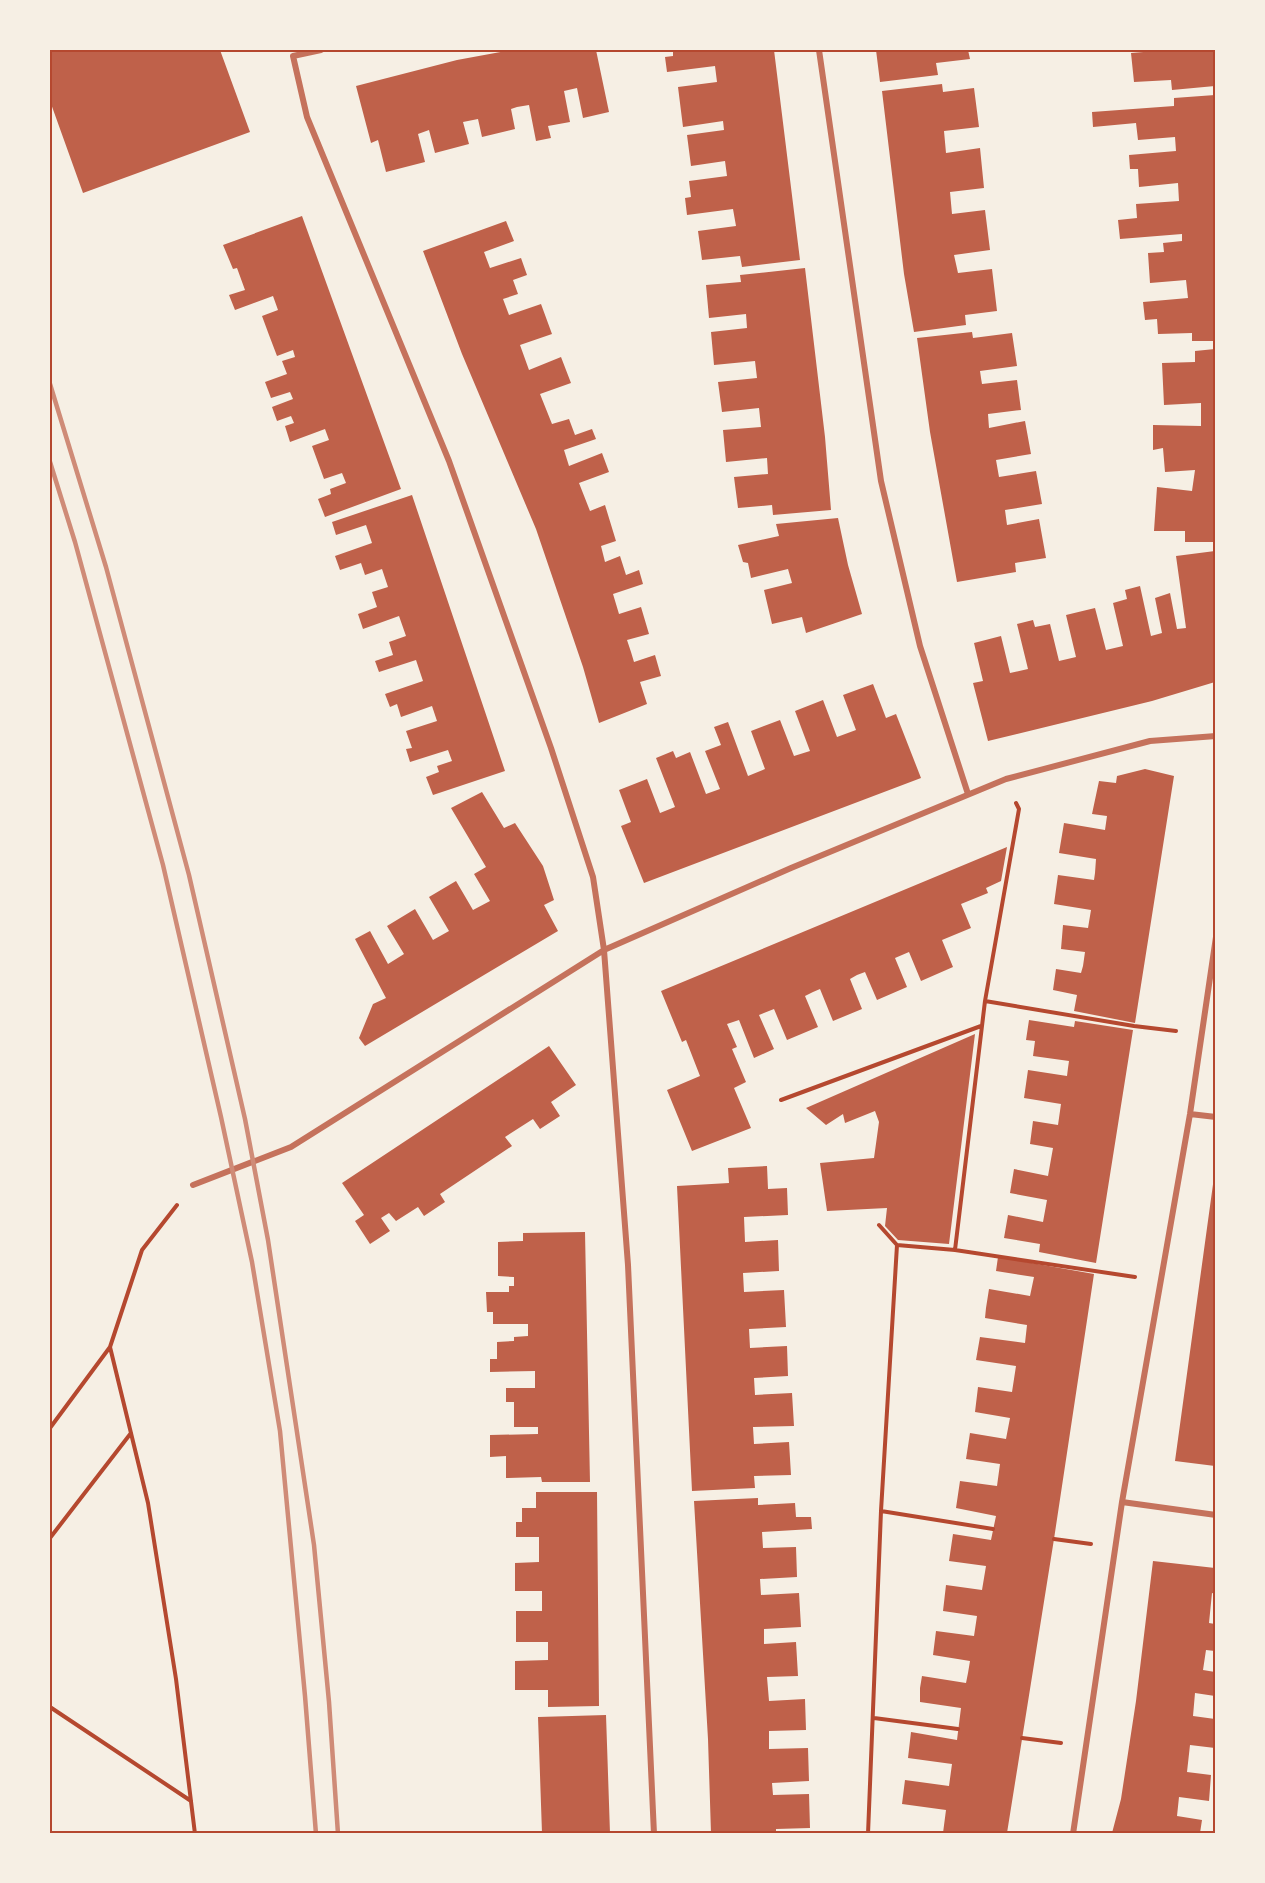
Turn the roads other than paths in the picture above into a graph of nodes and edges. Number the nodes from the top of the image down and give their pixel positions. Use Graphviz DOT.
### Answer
graph roads {
  1 [pos="321,50"];
  2 [pos="819,50"];
  3 [pos="1215,736"];
  4 [pos="968,794"];
  5 [pos="1215,936"];
  6 [pos="604,950"];
  7 [pos="1190,1114"];
  8 [pos="1215,1117"];
  9 [pos="193,1185"];
  10 [pos="1122,1502"];
  11 [pos="1215,1515"];
  12 [pos="654,1833"];
  13 [pos="1073,1833"];
  1 -- 6 [label="street"];
  2 -- 4 [label="street"];
  3 -- 4 [label="street"];
  4 -- 6 [label="street"];
  5 -- 7 [label="street"];
  6 -- 9 [label="street"];
  6 -- 12 [label="street"];
  7 -- 8 [label="street"];
  7 -- 10 [label="street"];
  10 -- 11 [label="street"];
  10 -- 13 [label="street"];
}
